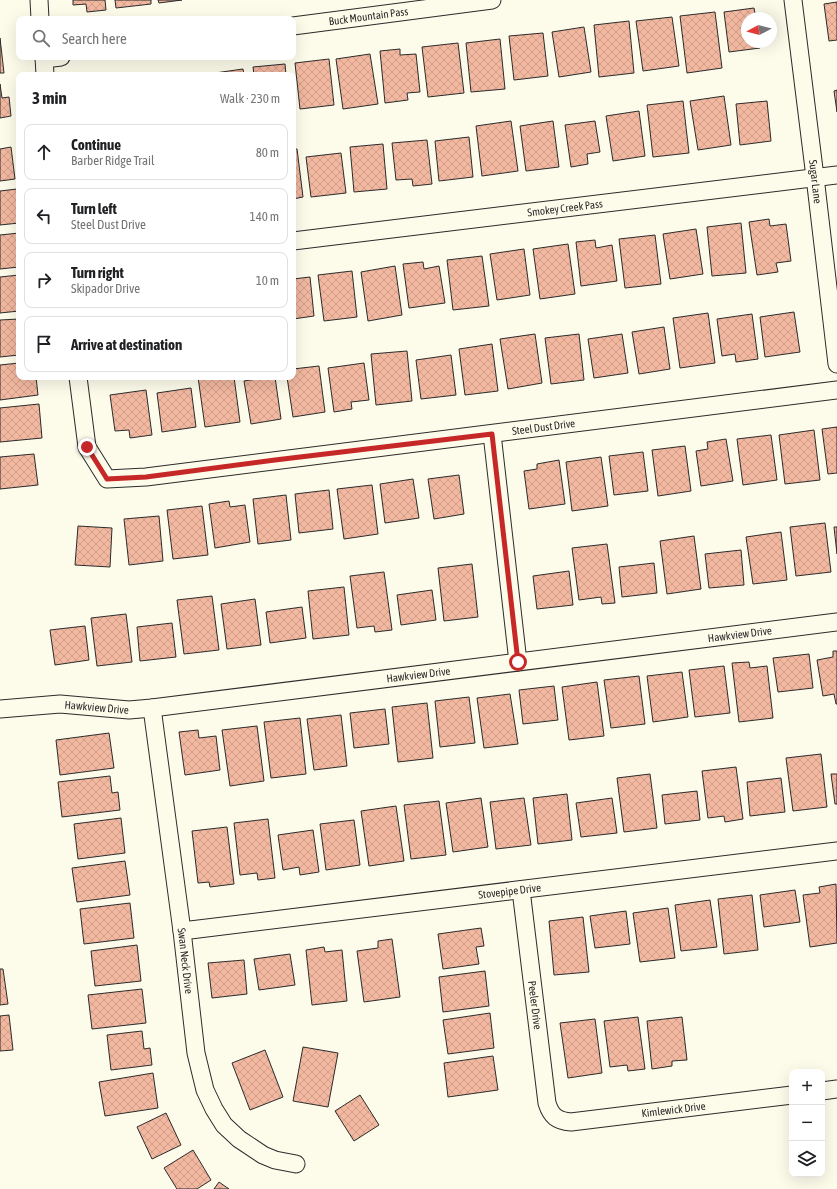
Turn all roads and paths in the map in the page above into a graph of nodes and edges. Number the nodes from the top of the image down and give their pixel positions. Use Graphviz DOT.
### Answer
graph roads {
  1 [pos="39,0"];
  2 [pos="492,0"];
  3 [pos="793,0"];
  4 [pos="40,16"];
  5 [pos="296,26"];
  6 [pos="54,60"];
  7 [pos="44,64"];
  8 [pos="837,175"];
  9 [pos="815,177"];
  10 [pos="296,242"];
  11 [pos="837,364"];
  12 [pos="78,380"];
  13 [pos="837,390"];
  14 [pos="492,434"];
  15 [pos="837,622"];
  16 [pos="518,662"];
  17 [pos="152,708"];
  18 [pos="0,709"];
  19 [pos="837,851"];
  20 [pos="521,890"];
  21 [pos="182,932"];
  22 [pos="837,1089"];
  23 [pos="825,1091"];
  24 [pos="789,1095"];
  25 [pos="555,1117"];
  26 [pos="296,1164"];
  1 -- 4 [label="street"];
  2 -- 5 [label="street, Buck Mountain Pass"];
  3 -- 9 [label="street, Sugar Lane"];
  6 -- 7 [label="street"];
  8 -- 9 [label="street, Smokey Creek Pass"];
  9 -- 10 [label="street, Smokey Creek Pass"];
  9 -- 11 [label="street, Sugar Lane"];
  12 -- 14 [label="street, Steel Dust Drive"];
  13 -- 14 [label="street, Steel Dust Drive"];
  14 -- 16 [label="street"];
  15 -- 16 [label="street, Hawkview Drive"];
  16 -- 17 [label="street, Hawkview Drive"];
  17 -- 18 [label="street, Hawkview Drive"];
  17 -- 21 [label="street, Swan Neck Drive"];
  19 -- 20 [label="street, Stovepipe Drive"];
  20 -- 21 [label="street, Stovepipe Drive"];
  20 -- 25 [label="street, Peeler Drive"];
  21 -- 26 [label="street, Swan Neck Drive"];
  22 -- 23 [label="street"];
  24 -- 25 [label="street, Kimlewick Drive"];
}
